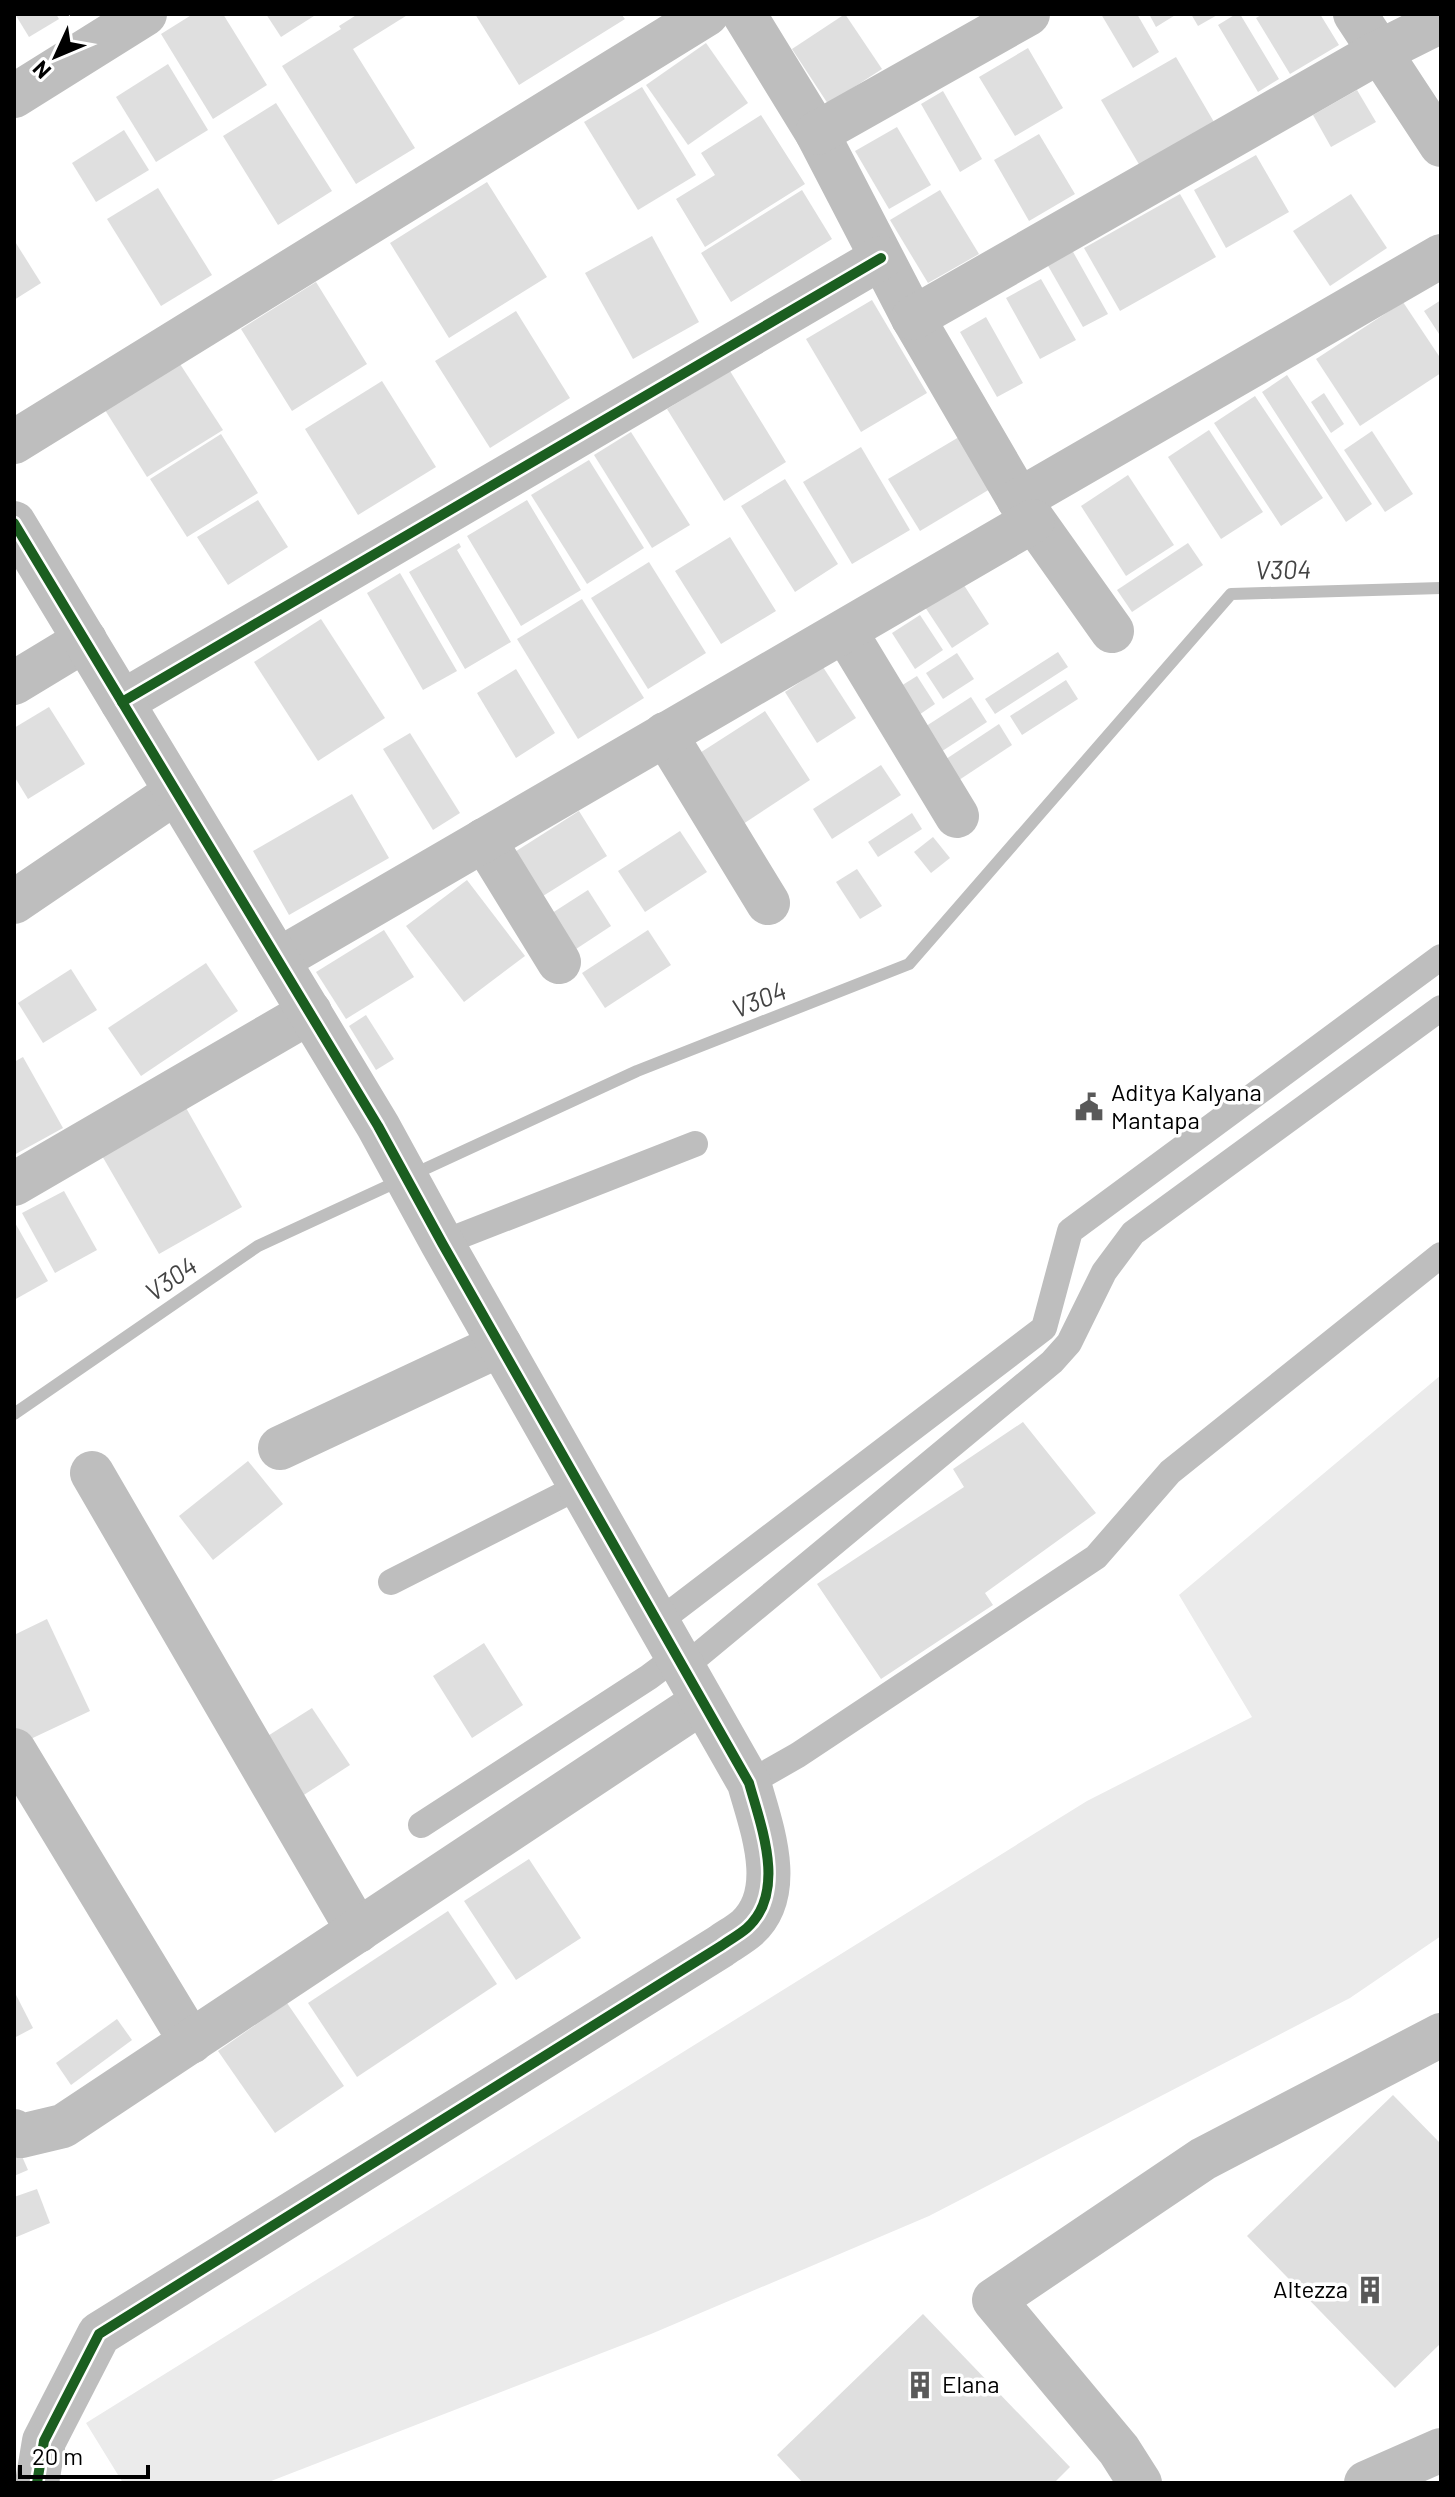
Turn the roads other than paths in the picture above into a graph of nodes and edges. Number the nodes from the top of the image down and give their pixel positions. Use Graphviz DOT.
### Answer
graph roads {
  1 [pos="145,14"];
  2 [pos="707,14"];
  3 [pos="744,14"];
  4 [pos="1028,14"];
  5 [pos="1355,14"];
  6 [pos="1441,21"];
  7 [pos="1379,52"];
  8 [pos="14,96"];
  9 [pos="817,133"];
  10 [pos="1441,145"];
  11 [pos="1441,256"];
  12 [pos="881,258"];
  13 [pos="913,318"];
  14 [pos="14,442"];
  15 [pos="1026,510"];
  16 [pos="14,523"];
  17 [pos="845,631"];
  18 [pos="1112,631"];
  19 [pos="85,640"];
  20 [pos="14,683"];
  21 [pos="122,702"];
  22 [pos="665,734"];
  23 [pos="176,792"];
  24 [pos="957,816"];
  25 [pos="484,840"];
  26 [pos="14,902"];
  27 [pos="768,903"];
  28 [pos="1441,957"];
  29 [pos="278,960"];
  30 [pos="559,962"];
  31 [pos="1441,1008"];
  32 [pos="310,1012"];
  33 [pos="695,1144"];
  34 [pos="14,1184"];
  35 [pos="435,1231"];
  36 [pos="1441,1255"];
  37 [pos="500,1345"];
  38 [pos="280,1448"];
  39 [pos="92,1473"];
  40 [pos="580,1486"];
  41 [pos="391,1582"];
  42 [pos="680,1662"];
  43 [pos="14,1750"];
  44 [pos="749,1783"];
  45 [pos="421,1825"];
  46 [pos="358,1931"];
  47 [pos="1441,2035"];
  48 [pos="191,2042"];
  49 [pos="14,2131"];
  50 [pos="1441,2450"];
  51 [pos="37,2483"];
  52 [pos="1140,2483"];
  53 [pos="1366,2483"];
  1 -- 8 [label="street"];
  2 -- 14 [label="street"];
  3 -- 9 [label="street"];
  4 -- 9 [label="street"];
  5 -- 7 [label="street"];
  6 -- 7 [label="street"];
  7 -- 10 [label="street"];
  7 -- 13 [label="street"];
  9 -- 12 [label="street"];
  11 -- 15 [label="street"];
  12 -- 13 [label="street"];
  12 -- 21 [label="street"];
  13 -- 15 [label="street"];
  15 -- 17 [label="street"];
  15 -- 18 [label="street"];
  16 -- 19 [label="street"];
  17 -- 22 [label="street"];
  17 -- 24 [label="street"];
  19 -- 20 [label="street"];
  19 -- 21 [label="street"];
  21 -- 23 [label="street"];
  22 -- 25 [label="street"];
  22 -- 27 [label="street"];
  23 -- 26 [label="street"];
  23 -- 29 [label="street"];
  25 -- 29 [label="street"];
  25 -- 30 [label="street"];
  28 -- 42 [label="lane"];
  29 -- 32 [label="street"];
  31 -- 42 [label="lane"];
  32 -- 34 [label="street"];
  32 -- 35 [label="street"];
  33 -- 35 [label="lane"];
  35 -- 37 [label="street"];
  36 -- 44 [label="lane"];
  37 -- 38 [label="street"];
  37 -- 40 [label="street"];
  39 -- 46 [label="street"];
  40 -- 41 [label="lane"];
  40 -- 42 [label="street"];
  42 -- 44 [label="street"];
  42 -- 45 [label="lane"];
  42 -- 46 [label="street"];
  43 -- 48 [label="street"];
  44 -- 51 [label="street"];
  46 -- 48 [label="street"];
  47 -- 52 [label="street"];
  48 -- 49 [label="street"];
  50 -- 53 [label="street"];
}
